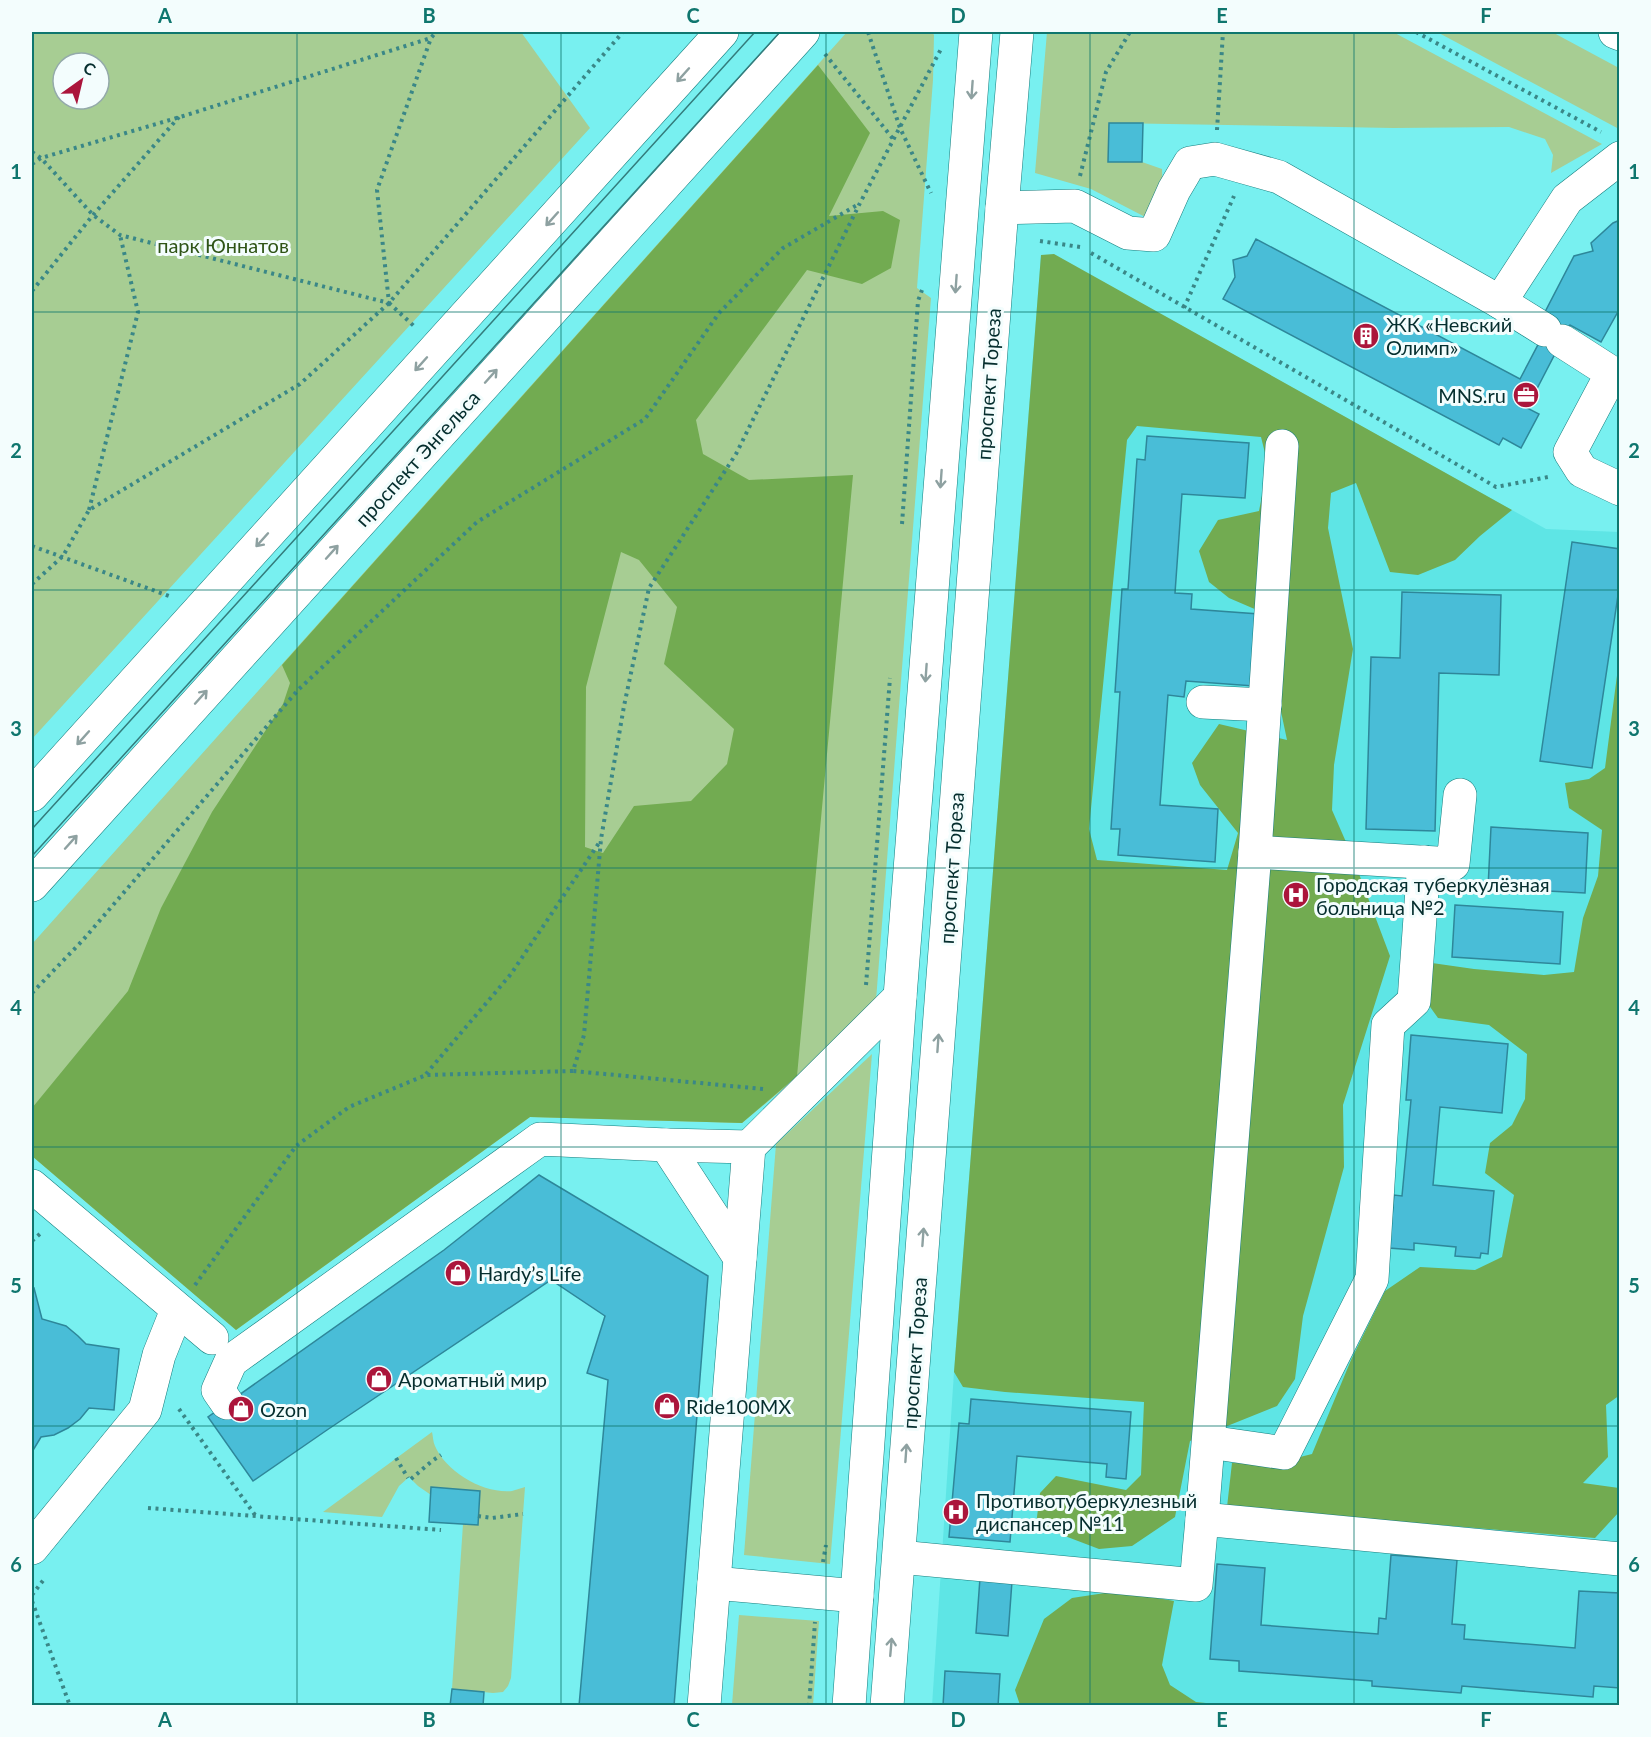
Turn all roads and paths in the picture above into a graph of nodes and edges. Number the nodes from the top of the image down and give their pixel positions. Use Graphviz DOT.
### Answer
graph roads {
  1 [pos="436,32"];
  2 [pos="623,32"];
  3 [pos="722,32"];
  4 [pos="868,32"];
  5 [pos="976,32"];
  6 [pos="1017,32"];
  7 [pos="1130,32"];
  8 [pos="1223,32"];
  9 [pos="1417,32"];
  10 [pos="1615,32"];
  11 [pos="1620,34"];
  12 [pos="431,38"];
  13 [pos="812,40"];
  14 [pos="943,46"];
  15 [pos="180,117"];
  16 [pos="900,128"];
  17 [pos="894,140"];
  18 [pos="1610,145"];
  19 [pos="32,152"];
  20 [pos="41,158"];
  21 [pos="1215,159"];
  22 [pos="32,164"];
  23 [pos="1246,168"];
  24 [pos="932,196"];
  25 [pos="860,203"];
  26 [pos="1075,206"];
  27 [pos="1002,208"];
  28 [pos="93,215"];
  29 [pos="120,235"];
  30 [pos="1035,241"];
  31 [pos="32,291"];
  32 [pos="1500,302"];
  33 [pos="389,303"];
  34 [pos="1184,308"];
  35 [pos="417,328"];
  36 [pos="1616,371"];
  37 [pos="1282,446"];
  38 [pos="1582,471"];
  39 [pos="1620,489"];
  40 [pos="89,510"];
  41 [pos="32,546"];
  42 [pos="63,556"];
  43 [pos="32,584"];
  44 [pos="175,598"];
  45 [pos="1203,702"];
  46 [pos="1264,705"];
  47 [pos="32,795"];
  48 [pos="1460,795"];
  49 [pos="601,839"];
  50 [pos="1255,852"];
  51 [pos="1424,862"];
  52 [pos="32,885"];
  53 [pos="32,993"];
  54 [pos="900,997"];
  55 [pos="573,1071"];
  56 [pos="426,1075"];
  57 [pos="803,1093"];
  58 [pos="666,1145"];
  59 [pos="749,1147"];
  60 [pos="32,1186"];
  61 [pos="740,1258"];
  62 [pos="177,1310"];
  63 [pos="213,1338"];
  64 [pos="154,1374"];
  65 [pos="227,1403"];
  66 [pos="1209,1442"];
  67 [pos="441,1455"];
  68 [pos="396,1458"];
  69 [pos="148,1508"];
  70 [pos="523,1514"];
  71 [pos="255,1516"];
  72 [pos="478,1516"];
  73 [pos="1202,1519"];
  74 [pos="441,1530"];
  75 [pos="32,1548"];
  76 [pos="898,1557"];
  77 [pos="1620,1560"];
  78 [pos="714,1583"];
  79 [pos="857,1596"];
  80 [pos="32,1601"];
  81 [pos="70,1706"];
  82 [pos="704,1706"];
  83 [pos="849,1706"];
  84 [pos="887,1706"];
  1 -- 12 [label="path"];
  2 -- 33 [label="path"];
  3 -- 47 [label="main road, one-way"];
  4 -- 16 [label="path"];
  5 -- 54 [label="main road, проспект Тореза, one-way"];
  6 -- 27 [label="main road, проспект Тореза"];
  7 -- 26 [label="path"];
  8 -- 21 [label="path"];
  9 -- 18 [label="path"];
  10 -- 11 [label="main road"];
  12 -- 15 [label="path"];
  12 -- 33 [label="path"];
  13 -- 17 [label="path"];
  52 -- 13 [label="main road, проспект Энгельса, one-way"];
  14 -- 16 [label="path"];
  15 -- 20 [label="path"];
  15 -- 28 [label="path"];
  16 -- 17 [label="path"];
  16 -- 24 [label="path"];
  17 -- 25 [label="path"];
  18 -- 32 [label="main road"];
  19 -- 20 [label="path"];
  20 -- 22 [label="path"];
  20 -- 28 [label="path"];
  21 -- 23 [label="main road"];
  21 -- 26 [label="main road"];
  23 -- 32 [label="main road"];
  23 -- 34 [label="path"];
  25 -- 49 [label="path"];
  25 -- 53 [label="path"];
  26 -- 27 [label="main road"];
  76 -- 27 [label="main road, проспект Тореза, one-way"];
  28 -- 29 [label="path"];
  28 -- 31 [label="path"];
  29 -- 33 [label="path"];
  29 -- 40 [label="path"];
  30 -- 34 [label="path"];
  32 -- 36 [label="main road"];
  33 -- 35 [label="path"];
  33 -- 40 [label="path"];
  34 -- 38 [label="path"];
  36 -- 38 [label="main road"];
  37 -- 46 [label="main road"];
  38 -- 39 [label="main road"];
  40 -- 42 [label="path"];
  41 -- 42 [label="path"];
  42 -- 43 [label="path"];
  42 -- 44 [label="path"];
  45 -- 46 [label="main road"];
  46 -- 50 [label="main road"];
  48 -- 51 [label="main road"];
  49 -- 55 [label="path"];
  49 -- 56 [label="path"];
  50 -- 51 [label="main road"];
  50 -- 66 [label="main road"];
  51 -- 66 [label="main road"];
  54 -- 57 [label="main road"];
  54 -- 79 [label="main road, проспект Тореза"];
  55 -- 56 [label="path"];
  55 -- 57 [label="path"];
  56 -- 62 [label="path"];
  57 -- 59 [label="main road"];
  58 -- 59 [label="main road"];
  58 -- 61 [label="main road"];
  58 -- 65 [label="main road"];
  59 -- 61 [label="main road"];
  60 -- 62 [label="main road"];
  61 -- 78 [label="main road"];
  62 -- 63 [label="main road"];
  62 -- 64 [label="main road"];
  64 -- 71 [label="path"];
  64 -- 75 [label="main road"];
  66 -- 73 [label="main road"];
  67 -- 68 [label="path"];
  69 -- 71 [label="path"];
  70 -- 72 [label="path"];
  71 -- 74 [label="path"];
  73 -- 76 [label="main road"];
  73 -- 77 [label="main road"];
  84 -- 76 [label="main road, проспект Тореза, one-way"];
  78 -- 79 [label="main road"];
  78 -- 82 [label="main road"];
  79 -- 83 [label="main road, проспект Тореза"];
  80 -- 81 [label="path"];
}
